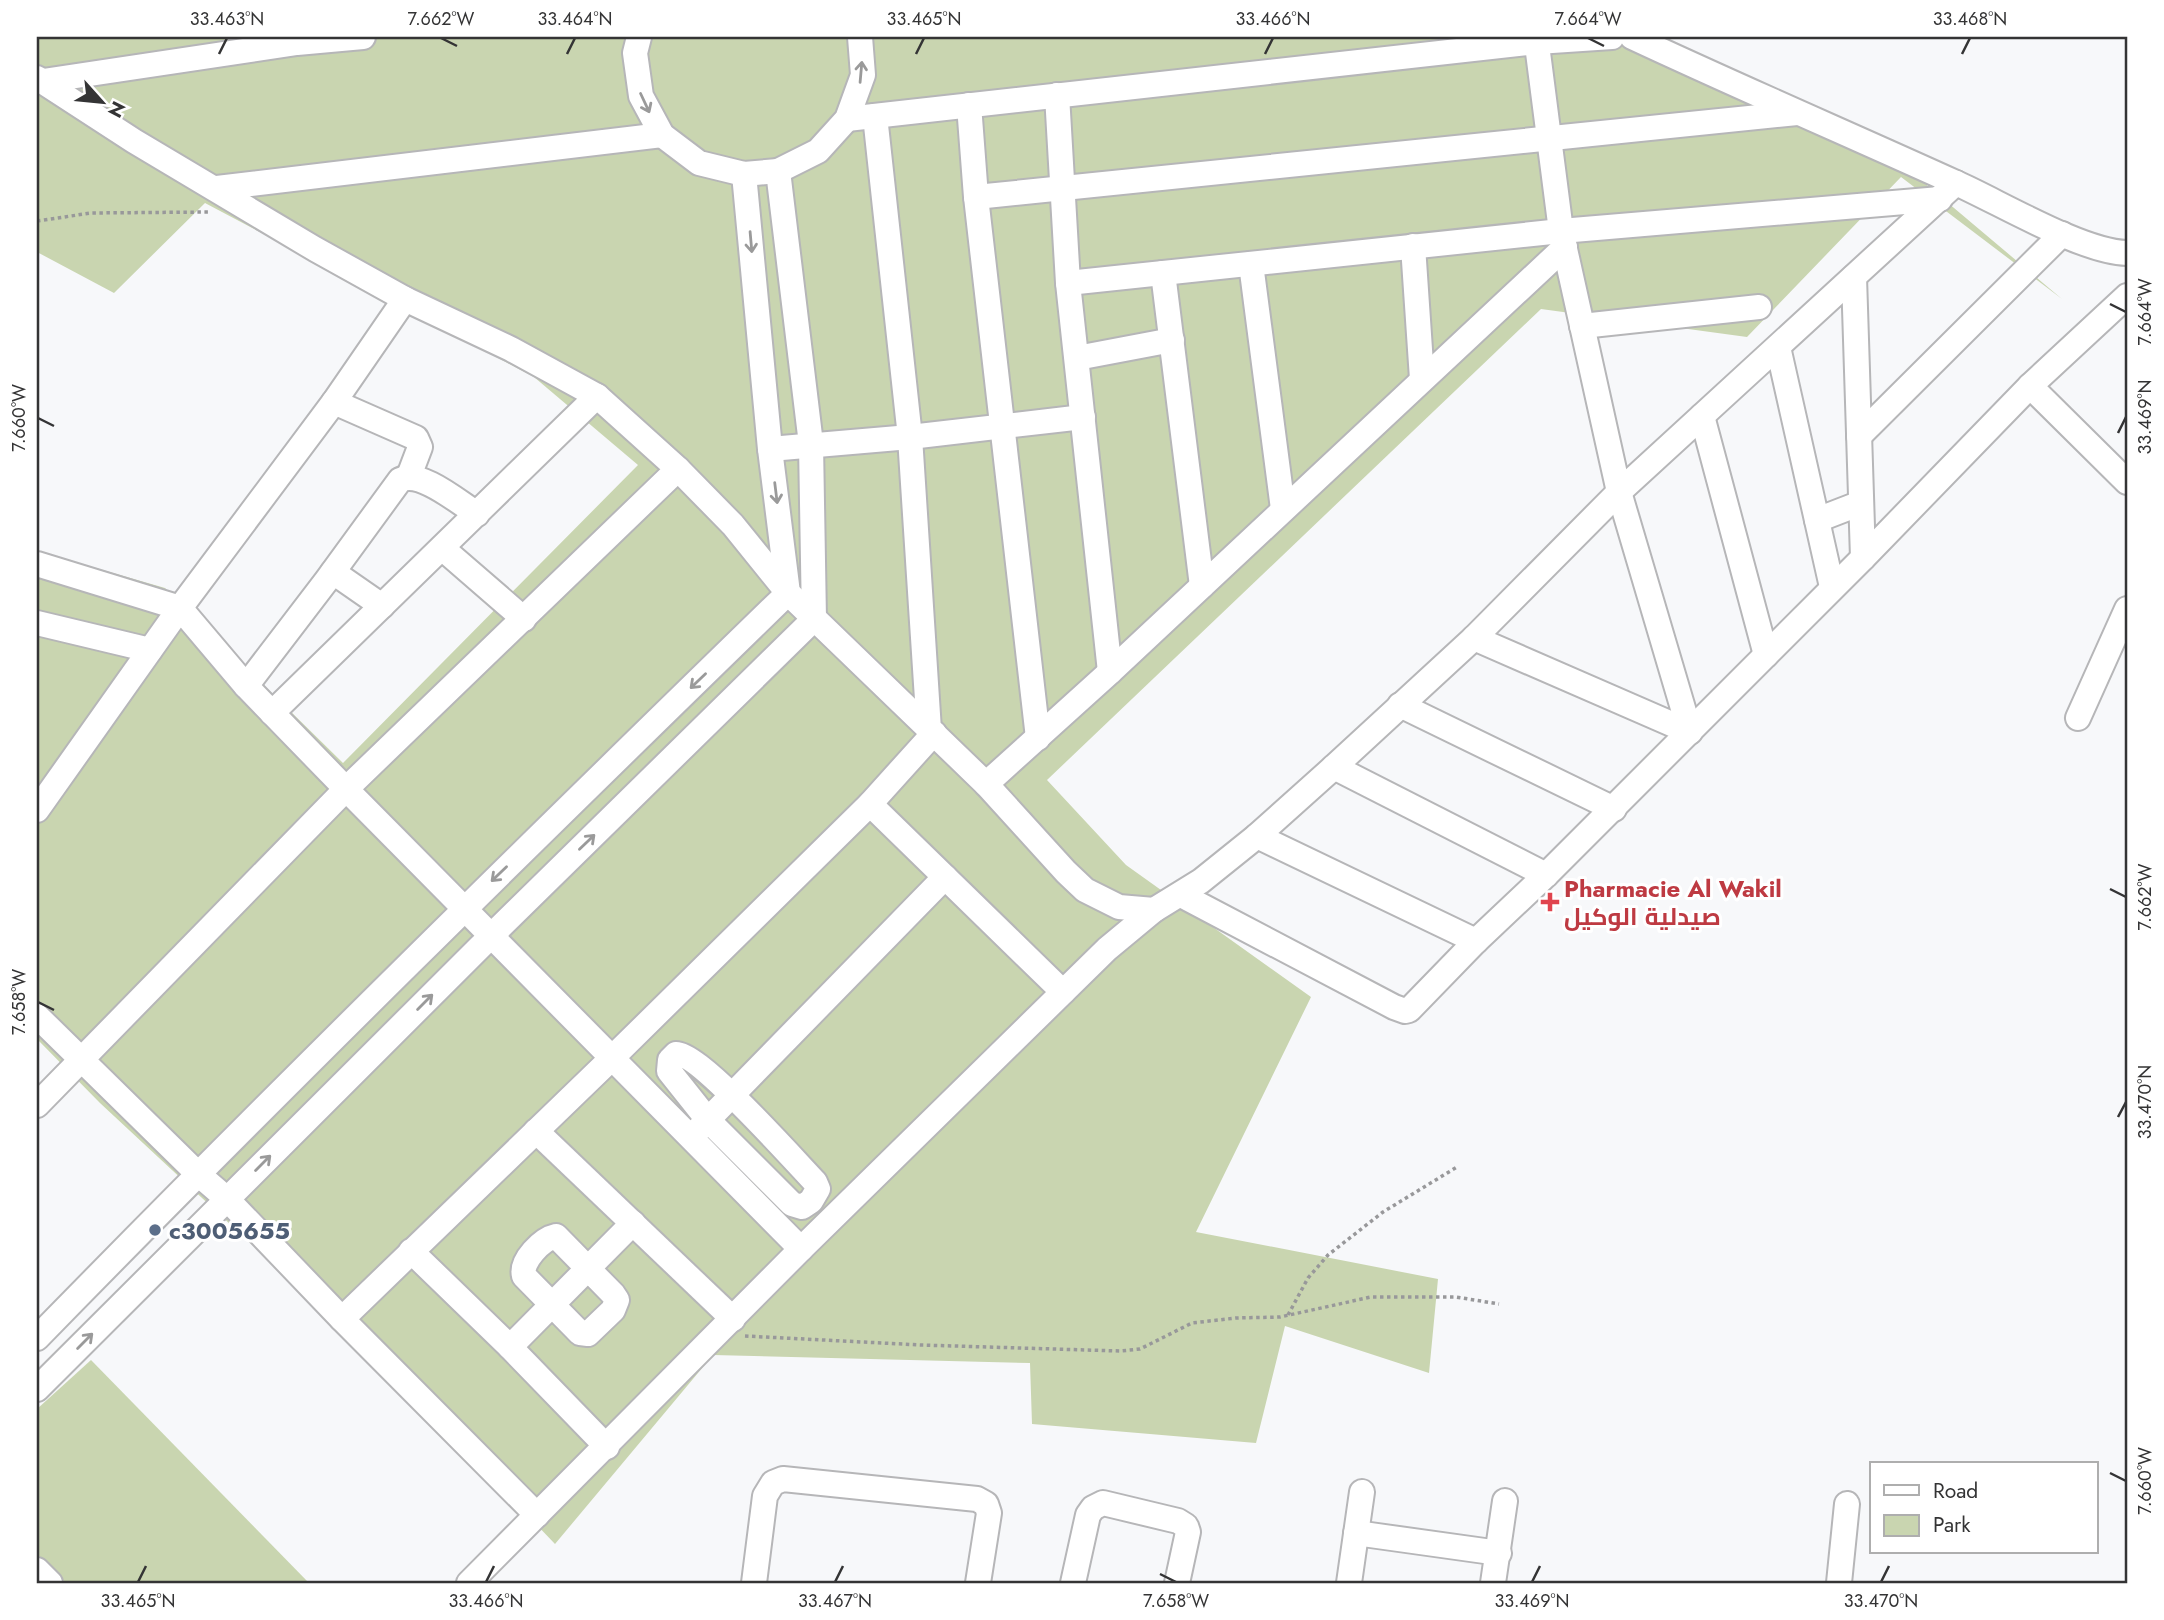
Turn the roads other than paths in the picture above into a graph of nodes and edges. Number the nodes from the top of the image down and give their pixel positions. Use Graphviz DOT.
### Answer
graph roads {
  1 [pos="363,37"];
  2 [pos="639,37"];
  3 [pos="860,37"];
  4 [pos="1612,37"];
  5 [pos="1632,37"];
  6 [pos="1536,39"];
  7 [pos="296,40"];
  8 [pos="40,79"];
  9 [pos="1057,95"];
  10 [pos="969,105"];
  11 [pos="1797,113"];
  12 [pos="875,116"];
  13 [pos="847,119"];
  14 [pos="662,135"];
  15 [pos="1550,137"];
  16 [pos="778,170"];
  17 [pos="744,174"];
  18 [pos="1063,189"];
  19 [pos="1948,191"];
  20 [pos="976,197"];
  21 [pos="215,200"];
  22 [pos="2062,234"];
  23 [pos="1563,239"];
  24 [pos="1413,246"];
  25 [pos="2127,253"];
  26 [pos="1251,264"];
  27 [pos="1163,273"];
  28 [pos="1854,277"];
  29 [pos="1068,283"];
  30 [pos="2127,296"];
  31 [pos="405,299"];
  32 [pos="1759,307"];
  33 [pos="1582,326"];
  34 [pos="1172,341"];
  35 [pos="1778,347"];
  36 [pos="1077,358"];
  37 [pos="1422,379"];
  38 [pos="2030,386"];
  39 [pos="597,396"];
  40 [pos="334,402"];
  41 [pos="1702,416"];
  42 [pos="1083,417"];
  43 [pos="1001,425"];
  44 [pos="1859,436"];
  45 [pos="910,437"];
  46 [pos="811,444"];
  47 [pos="770,449"];
  48 [pos="678,469"];
  49 [pos="409,476"];
  50 [pos="2127,482"];
  51 [pos="1619,492"];
  52 [pos="1861,503"];
  53 [pos="1283,509"];
  54 [pos="477,514"];
  55 [pos="1817,520"];
  56 [pos="442,548"];
  57 [pos="1863,558"];
  58 [pos="37,564"];
  59 [pos="333,572"];
  60 [pos="1202,586"];
  61 [pos="1832,587"];
  62 [pos="788,593"];
  63 [pos="383,606"];
  64 [pos="180,608"];
  65 [pos="2127,609"];
  66 [pos="524,620"];
  67 [pos="814,620"];
  68 [pos="37,623"];
  69 [pos="1474,638"];
  70 [pos="150,650"];
  71 [pos="1766,655"];
  72 [pos="1110,672"];
  73 [pos="246,686"];
  74 [pos="1400,705"];
  75 [pos="272,712"];
  76 [pos="2078,718"];
  77 [pos="932,732"];
  78 [pos="1690,732"];
  79 [pos="1038,738"];
  80 [pos="1334,767"];
  81 [pos="986,784"];
  82 [pos="346,789"];
  83 [pos="870,804"];
  84 [pos="1614,808"];
  85 [pos="37,810"];
  86 [pos="1257,836"];
  87 [pos="1546,875"];
  88 [pos="945,877"];
  89 [pos="1181,895"];
  90 [pos="463,909"];
  91 [pos="1154,910"];
  92 [pos="492,935"];
  93 [pos="1476,941"];
  94 [pos="1063,992"];
  95 [pos="37,1016"];
  96 [pos="613,1057"];
  97 [pos="82,1059"];
  98 [pos="732,1095"];
  99 [pos="37,1105"];
  100 [pos="700,1129"];
  101 [pos="536,1131"];
  102 [pos="197,1173"];
  103 [pos="227,1199"];
  104 [pos="633,1223"];
  105 [pos="801,1249"];
  106 [pos="411,1251"];
  107 [pos="588,1268"];
  108 [pos="551,1305"];
  109 [pos="342,1319"];
  110 [pos="726,1327"];
  111 [pos="37,1338"];
  112 [pos="510,1347"];
  113 [pos="37,1389"];
  114 [pos="607,1447"];
  115 [pos="1362,1492"];
  116 [pos="1505,1501"];
  117 [pos="1847,1504"];
  118 [pos="537,1515"];
  119 [pos="1356,1533"];
  120 [pos="1499,1553"];
  121 [pos="37,1570"];
  122 [pos="50,1583"];
  123 [pos="469,1583"];
  124 [pos="754,1583"];
  125 [pos="978,1583"];
  126 [pos="1073,1583"];
  127 [pos="1177,1583"];
  128 [pos="1349,1583"];
  129 [pos="1493,1583"];
  130 [pos="1839,1583"];
  1 -- 7 [label="street"];
  2 -- 14 [label="street, one-way"];
  13 -- 3 [label="street, one-way"];
  4 -- 6 [label="street"];
  5 -- 11 [label="street"];
  6 -- 9 [label="street"];
  6 -- 15 [label="street"];
  7 -- 8 [label="street"];
  8 -- 21 [label="street"];
  9 -- 10 [label="street"];
  9 -- 18 [label="street"];
  10 -- 12 [label="street"];
  10 -- 20 [label="street"];
  11 -- 15 [label="street"];
  11 -- 19 [label="street"];
  12 -- 13 [label="street"];
  12 -- 45 [label="street"];
  13 -- 16 [label="street"];
  14 -- 17 [label="street"];
  14 -- 21 [label="street"];
  15 -- 18 [label="street"];
  15 -- 23 [label="street"];
  16 -- 17 [label="street"];
  16 -- 46 [label="street"];
  17 -- 47 [label="street, one-way"];
  18 -- 20 [label="street"];
  18 -- 29 [label="street"];
  19 -- 22 [label="street"];
  19 -- 23 [label="street"];
  19 -- 28 [label="street"];
  20 -- 43 [label="street"];
  21 -- 31 [label="street"];
  22 -- 25 [label="street"];
  22 -- 44 [label="street"];
  23 -- 24 [label="street"];
  23 -- 33 [label="street"];
  23 -- 37 [label="street"];
  24 -- 26 [label="street"];
  24 -- 37 [label="street"];
  26 -- 27 [label="street"];
  26 -- 53 [label="street"];
  27 -- 29 [label="street"];
  27 -- 34 [label="street"];
  28 -- 35 [label="street"];
  28 -- 44 [label="street"];
  29 -- 36 [label="street"];
  30 -- 38 [label="street"];
  31 -- 39 [label="street"];
  31 -- 40 [label="street"];
  32 -- 33 [label="street"];
  33 -- 51 [label="street"];
  34 -- 36 [label="street"];
  34 -- 60 [label="street"];
  35 -- 41 [label="street"];
  35 -- 55 [label="street"];
  36 -- 42 [label="street"];
  37 -- 53 [label="street"];
  38 -- 50 [label="street"];
  38 -- 57 [label="street"];
  39 -- 48 [label="street"];
  39 -- 54 [label="street"];
  40 -- 49 [label="street"];
  40 -- 64 [label="street"];
  41 -- 51 [label="street"];
  41 -- 71 [label="street"];
  42 -- 43 [label="street"];
  42 -- 72 [label="street"];
  43 -- 45 [label="street"];
  43 -- 79 [label="street"];
  44 -- 52 [label="street"];
  45 -- 46 [label="street"];
  45 -- 77 [label="street"];
  46 -- 47 [label="street"];
  46 -- 67 [label="street"];
  47 -- 62 [label="street, one-way"];
  48 -- 62 [label="street"];
  48 -- 66 [label="street"];
  49 -- 54 [label="street"];
  49 -- 59 [label="street"];
  51 -- 69 [label="street"];
  51 -- 78 [label="street"];
  52 -- 55 [label="street"];
  52 -- 57 [label="street"];
  53 -- 60 [label="street"];
  54 -- 56 [label="street"];
  55 -- 61 [label="street"];
  56 -- 63 [label="street"];
  56 -- 66 [label="street"];
  57 -- 61 [label="street"];
  58 -- 64 [label="street"];
  59 -- 63 [label="street"];
  59 -- 73 [label="street"];
  60 -- 72 [label="street"];
  61 -- 71 [label="street"];
  62 -- 67 [label="street"];
  62 -- 90 [label="street, one-way"];
  63 -- 75 [label="street"];
  64 -- 70 [label="street"];
  64 -- 73 [label="street"];
  65 -- 76 [label="street"];
  66 -- 82 [label="street"];
  67 -- 77 [label="street"];
  92 -- 67 [label="street, one-way"];
  68 -- 70 [label="street"];
  69 -- 74 [label="street"];
  69 -- 78 [label="street"];
  70 -- 85 [label="street"];
  71 -- 78 [label="street"];
  72 -- 79 [label="street"];
  73 -- 75 [label="street"];
  74 -- 80 [label="street"];
  74 -- 84 [label="street"];
  75 -- 82 [label="street"];
  77 -- 81 [label="street"];
  77 -- 83 [label="street"];
  78 -- 84 [label="street"];
  79 -- 81 [label="street"];
  80 -- 86 [label="street"];
  80 -- 87 [label="street"];
  81 -- 91 [label="street"];
  82 -- 90 [label="street"];
  82 -- 97 [label="street"];
  83 -- 88 [label="street"];
  83 -- 96 [label="street"];
  84 -- 87 [label="street"];
  86 -- 89 [label="street"];
  86 -- 93 [label="street"];
  87 -- 93 [label="street"];
  88 -- 94 [label="street"];
  88 -- 98 [label="street"];
  89 -- 91 [label="street"];
  89 -- 93 [label="street"];
  90 -- 92 [label="street"];
  90 -- 102 [label="street"];
  91 -- 94 [label="street"];
  92 -- 96 [label="street"];
  103 -- 92 [label="street, one-way"];
  94 -- 105 [label="street"];
  95 -- 97 [label="street"];
  96 -- 100 [label="street"];
  96 -- 101 [label="street"];
  97 -- 99 [label="street"];
  97 -- 102 [label="street"];
  98 -- 100 [label="street"];
  98 -- 100 [label="street"];
  98 -- 100 [label="street"];
  100 -- 105 [label="street"];
  101 -- 104 [label="street"];
  101 -- 106 [label="street"];
  102 -- 103 [label="street"];
  102 -- 111 [label="street"];
  103 -- 109 [label="street"];
  113 -- 103 [label="street, one-way"];
  104 -- 107 [label="street"];
  104 -- 110 [label="street"];
  105 -- 110 [label="street"];
  106 -- 109 [label="street"];
  106 -- 112 [label="street"];
  107 -- 108 [label="street"];
  107 -- 108 [label="street"];
  107 -- 108 [label="street"];
  108 -- 112 [label="street"];
  109 -- 118 [label="street"];
  110 -- 114 [label="street"];
  112 -- 114 [label="street"];
  114 -- 118 [label="street"];
  115 -- 119 [label="street"];
  116 -- 120 [label="street"];
  117 -- 130 [label="street"];
  118 -- 123 [label="street"];
  119 -- 120 [label="street"];
  119 -- 128 [label="street"];
  120 -- 129 [label="street"];
  121 -- 122 [label="street"];
  124 -- 125 [label="street"];
  126 -- 127 [label="street"];
}
